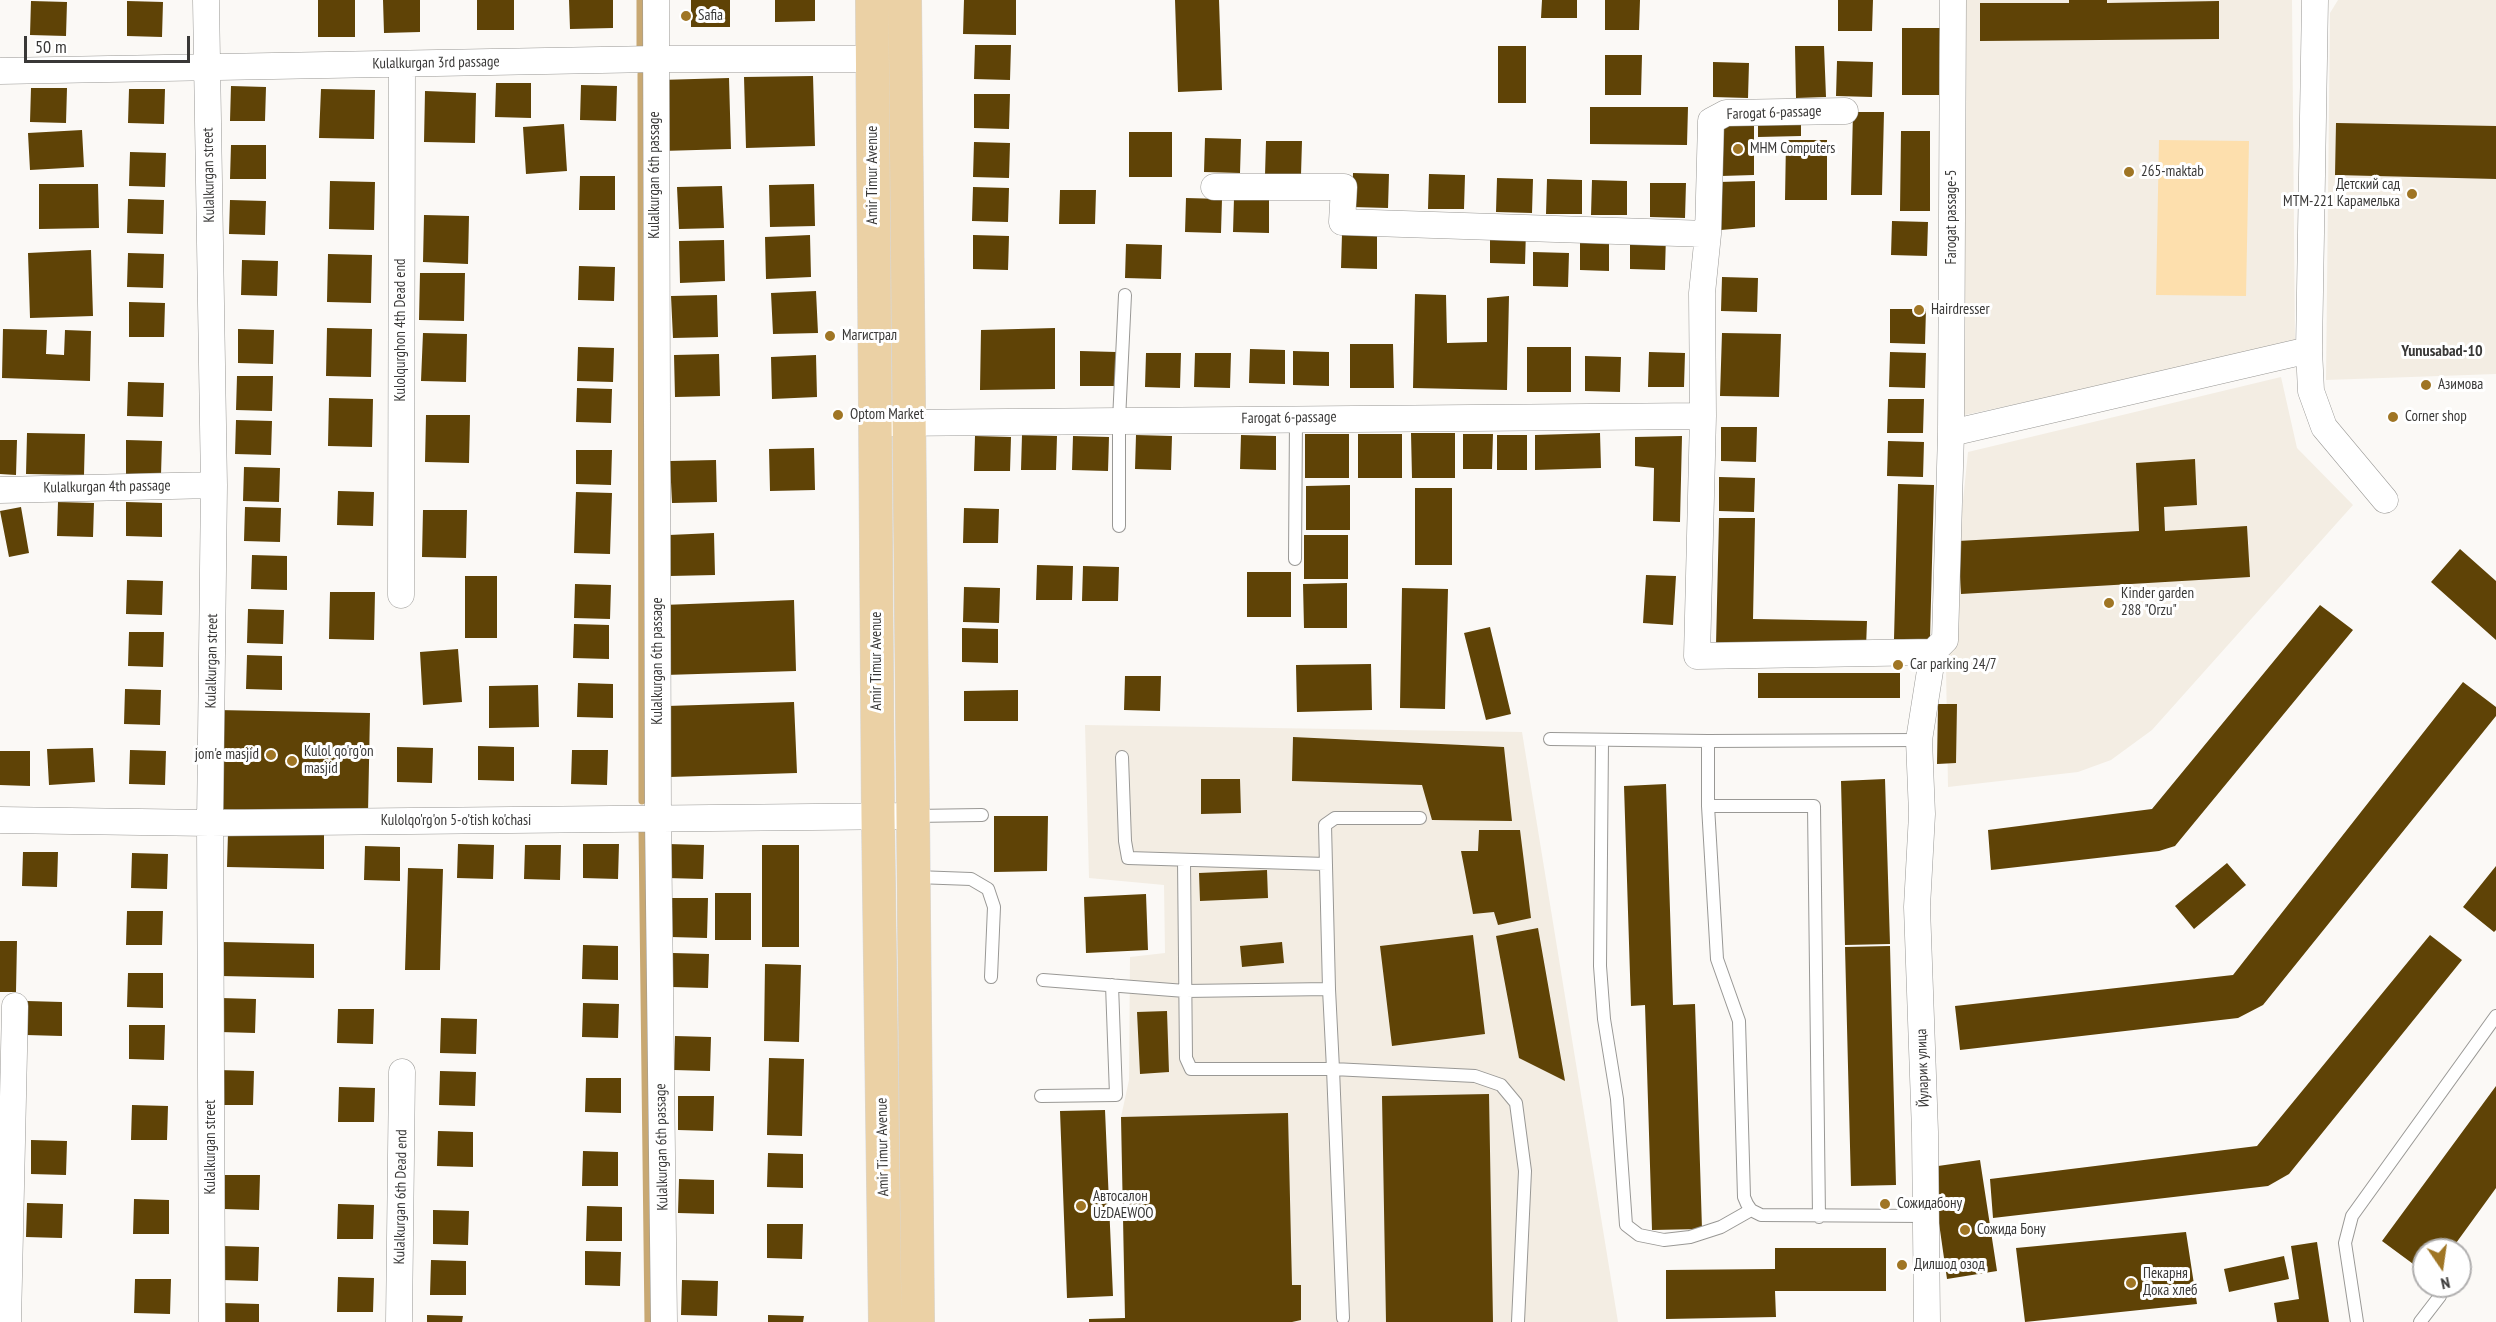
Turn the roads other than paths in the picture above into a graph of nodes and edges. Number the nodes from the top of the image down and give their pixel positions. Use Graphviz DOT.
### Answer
graph roads {
  1 [pos="206,0"];
  2 [pos="656,0"];
  3 [pos="872,0"];
  4 [pos="905,0"];
  5 [pos="1953,0"];
  6 [pos="2315,0"];
  7 [pos="655,58"];
  8 [pos="872,59"];
  9 [pos="402,64"];
  10 [pos="207,66"];
  11 [pos="0,71"];
  12 [pos="1845,111"];
  13 [pos="1214,188"];
  14 [pos="1708,234"];
  15 [pos="1125,295"];
  16 [pos="2309,350"];
  17 [pos="1703,416"];
  18 [pos="1296,418"];
  19 [pos="1119,420"];
  20 [pos="909,422"];
  21 [pos="875,423"];
  22 [pos="1951,433"];
  23 [pos="214,485"];
  24 [pos="0,490"];
  25 [pos="2385,500"];
  26 [pos="1119,526"];
  27 [pos="1295,559"];
  28 [pos="401,595"];
  29 [pos="1933,652"];
  30 [pos="1550,739"];
  31 [pos="1919,740"];
  32 [pos="1602,741"];
  33 [pos="1708,741"];
  34 [pos="1122,757"];
  35 [pos="1708,806"];
  36 [pos="982,815"];
  37 [pos="878,816"];
  38 [pos="913,816"];
  39 [pos="1420,818"];
  40 [pos="0,820"];
  41 [pos="658,820"];
  42 [pos="210,823"];
  43 [pos="1184,861"];
  44 [pos="1326,864"];
  45 [pos="913,877"];
  46 [pos="991,977"];
  47 [pos="1043,980"];
  48 [pos="1112,985"];
  49 [pos="1329,988"];
  50 [pos="1185,991"];
  51 [pos="15,1006"];
  52 [pos="2496,1016"];
  53 [pos="1333,1069"];
  54 [pos="402,1072"];
  55 [pos="1041,1095"];
  56 [pos="1751,1210"];
  57 [pos="1925,1216"];
  58 [pos="1819,1217"];
  59 [pos="2438,1298"];
  60 [pos="1343,1318"];
  61 [pos="8,1322"];
  62 [pos="212,1322"];
  63 [pos="399,1322"];
  64 [pos="664,1322"];
  65 [pos="885,1322"];
  66 [pos="918,1322"];
  67 [pos="1518,1322"];
  68 [pos="1927,1322"];
  69 [pos="2357,1322"];
  70 [pos="2420,1322"];
  1 -- 10 [label="street, Kulalkurgan street"];
  2 -- 7 [label="street, Kulalkurgan 6th passage"];
  3 -- 8 [label="main road, Amir Timur Avenue"];
  4 -- 20 [label="main road"];
  5 -- 22 [label="street, Farogat passage-5"];
  6 -- 16 [label="street"];
  7 -- 8 [label="street, Kulalkurgan 3rd passage"];
  7 -- 9 [label="street, Kulalkurgan 3rd passage"];
  7 -- 41 [label="street, Kulalkurgan 6th passage"];
  8 -- 21 [label="main road, Amir Timur Avenue"];
  9 -- 10 [label="street, Kulalkurgan 3rd passage"];
  9 -- 28 [label="street, Kulolqurghon 4th Dead end"];
  10 -- 11 [label="street, Kulalkurgan 3rd passage"];
  10 -- 23 [label="street, Kulalkurgan street"];
  12 -- 14 [label="street, Farogat 6-passage"];
  13 -- 14 [label="street"];
  14 -- 17 [label="street, Farogat 6-passage"];
  15 -- 19 [label="lane"];
  16 -- 22 [label="street"];
  16 -- 25 [label="street"];
  17 -- 18 [label="street, Farogat 6-passage"];
  17 -- 29 [label="street, Farogat 6-passage"];
  18 -- 19 [label="street, Farogat 6-passage"];
  18 -- 27 [label="lane"];
  19 -- 20 [label="street, Farogat 6-passage"];
  19 -- 26 [label="lane"];
  20 -- 21 [label="street, Farogat 6-passage"];
  20 -- 38 [label="main road"];
  21 -- 37 [label="main road, Amir Timur Avenue"];
  22 -- 29 [label="street, Farogat passage-5"];
  23 -- 24 [label="street, Kulalkurgan 4th passage"];
  23 -- 42 [label="street, Kulalkurgan street"];
  29 -- 31 [label="street, Йуларик улица"];
  30 -- 32 [label="lane"];
  31 -- 33 [label="lane"];
  31 -- 57 [label="street, Йуларик улица"];
  32 -- 33 [label="lane"];
  32 -- 56 [label="lane"];
  33 -- 35 [label="lane"];
  34 -- 43 [label="lane"];
  35 -- 56 [label="lane"];
  35 -- 58 [label="lane"];
  36 -- 38 [label="lane"];
  37 -- 38 [label="street, Kulolqo'rg'on 5-o'tish ko'chasi"];
  37 -- 41 [label="street, Kulolqo'rg'on 5-o'tish ko'chasi"];
  37 -- 65 [label="main road, Amir Timur Avenue"];
  38 -- 45 [label="main road"];
  39 -- 44 [label="lane"];
  40 -- 42 [label="street, Kulolqo'rg'on 5-o'tish ko'chasi"];
  41 -- 42 [label="street, Kulolqo'rg'on 5-o'tish ko'chasi"];
  41 -- 64 [label="street, Kulalkurgan 6th passage"];
  42 -- 62 [label="street, Kulalkurgan street"];
  43 -- 44 [label="lane"];
  43 -- 50 [label="lane"];
  44 -- 49 [label="lane"];
  45 -- 46 [label="lane"];
  45 -- 66 [label="main road"];
  47 -- 48 [label="lane"];
  48 -- 50 [label="lane"];
  48 -- 55 [label="lane"];
  49 -- 50 [label="lane"];
  49 -- 53 [label="lane"];
  50 -- 53 [label="lane"];
  51 -- 61 [label="street"];
  52 -- 69 [label="lane"];
  53 -- 60 [label="lane"];
  53 -- 67 [label="lane"];
  54 -- 63 [label="street, Kulalkurgan 6th Dead end"];
  56 -- 58 [label="lane"];
  57 -- 58 [label="lane"];
  57 -- 68 [label="street, Йуларик улица"];
  59 -- 70 [label="lane"];
}
